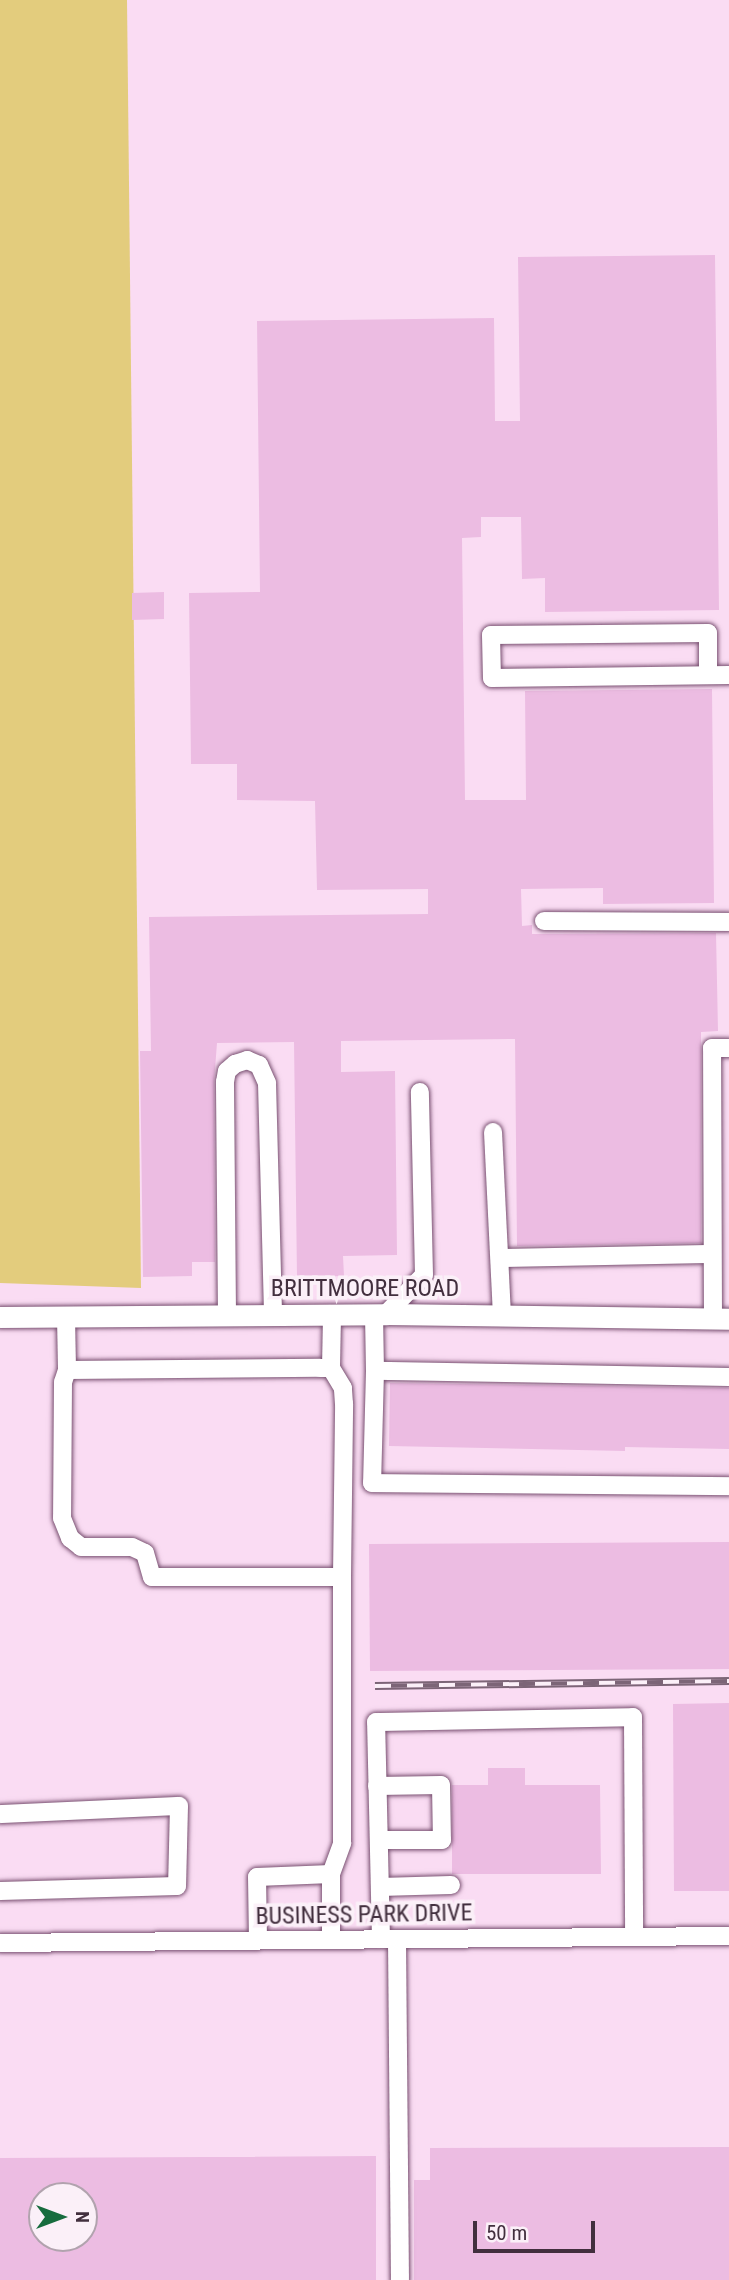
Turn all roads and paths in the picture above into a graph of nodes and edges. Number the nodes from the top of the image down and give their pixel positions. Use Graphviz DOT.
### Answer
graph roads {
  1 [pos="708,675"];
  2 [pos="729,675"];
  3 [pos="544,921"];
  4 [pos="729,922"];
  5 [pos="729,1048"];
  6 [pos="420,1091"];
  7 [pos="493,1132"];
  8 [pos="720,1221"];
  9 [pos="711,1254"];
  10 [pos="500,1258"];
  11 [pos="332,1314"];
  12 [pos="380,1314"];
  13 [pos="227,1315"];
  14 [pos="273,1315"];
  15 [pos="502,1315"];
  16 [pos="0,1317"];
  17 [pos="66,1317"];
  18 [pos="721,1318"];
  19 [pos="331,1368"];
  20 [pos="67,1370"];
  21 [pos="375,1371"];
  22 [pos="729,1377"];
  23 [pos="729,1486"];
  24 [pos="342,1577"];
  25 [pos="377,1786"];
  26 [pos="0,1814"];
  27 [pos="379,1840"];
  28 [pos="331,1874"];
  29 [pos="451,1885"];
  30 [pos="380,1887"];
  31 [pos="0,1891"];
  32 [pos="729,1936"];
  33 [pos="634,1937"];
  34 [pos="389,1939"];
  35 [pos="258,1940"];
  36 [pos="331,1940"];
  37 [pos="0,1943"];
  38 [pos="400,2280"];
  1 -- 1 [label="street"];
  1 -- 2 [label="street"];
  3 -- 4 [label="street"];
  5 -- 8 [label="street"];
  6 -- 12 [label="street"];
  7 -- 10 [label="street"];
  8 -- 9 [label="street"];
  9 -- 10 [label="street"];
  9 -- 18 [label="street"];
  10 -- 15 [label="street"];
  11 -- 12 [label="main road, BRITTMOORE ROAD"];
  11 -- 14 [label="main road, BRITTMOORE ROAD"];
  11 -- 19 [label="street"];
  12 -- 15 [label="main road, BRITTMOORE ROAD"];
  12 -- 21 [label="street"];
  13 -- 14 [label="main road, BRITTMOORE ROAD"];
  13 -- 14 [label="street"];
  13 -- 17 [label="main road, BRITTMOORE ROAD"];
  15 -- 18 [label="main road, BRITTMOORE ROAD"];
  16 -- 17 [label="main road, BRITTMOORE ROAD"];
  17 -- 20 [label="street"];
  19 -- 20 [label="street"];
  19 -- 24 [label="street"];
  20 -- 24 [label="street"];
  21 -- 22 [label="street"];
  21 -- 23 [label="street"];
  24 -- 28 [label="street"];
  25 -- 27 [label="street"];
  25 -- 27 [label="street"];
  25 -- 33 [label="street"];
  26 -- 31 [label="street"];
  27 -- 30 [label="street"];
  28 -- 35 [label="street"];
  28 -- 36 [label="street"];
  29 -- 30 [label="street"];
  30 -- 34 [label="street"];
  32 -- 33 [label="street, BUSINESS PARK DRIVE"];
  33 -- 34 [label="street, BUSINESS PARK DRIVE"];
  34 -- 36 [label="street, BUSINESS PARK DRIVE"];
  34 -- 38 [label="street"];
  35 -- 36 [label="street, BUSINESS PARK DRIVE"];
  35 -- 37 [label="street, BUSINESS PARK DRIVE"];
}
